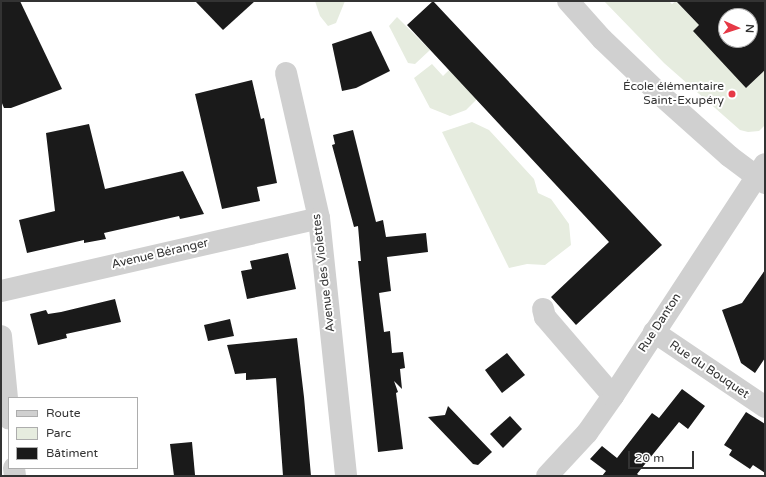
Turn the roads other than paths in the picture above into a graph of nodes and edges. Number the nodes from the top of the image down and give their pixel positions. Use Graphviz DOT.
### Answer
graph roads {
  1 [pos="568,1"];
  2 [pos="286,73"];
  3 [pos="762,174"];
  4 [pos="319,218"];
  5 [pos="1,291"];
  6 [pos="543,309"];
  7 [pos="654,332"];
  8 [pos="1,336"];
  9 [pos="613,396"];
  10 [pos="765,407"];
  11 [pos="8,409"];
  12 [pos="346,476"];
  13 [pos="547,476"];
  1 -- 3 [label="street"];
  2 -- 4 [label="street, Avenue des Violettes"];
  3 -- 7 [label="street, Rue Danton"];
  4 -- 5 [label="street, Avenue Béranger"];
  4 -- 12 [label="street, Avenue des Violettes"];
  6 -- 9 [label="street"];
  7 -- 9 [label="street, Rue Danton"];
  7 -- 10 [label="street, Rue du Bouquet"];
  8 -- 11 [label="street"];
  9 -- 13 [label="street, Rue Danton"];
}
